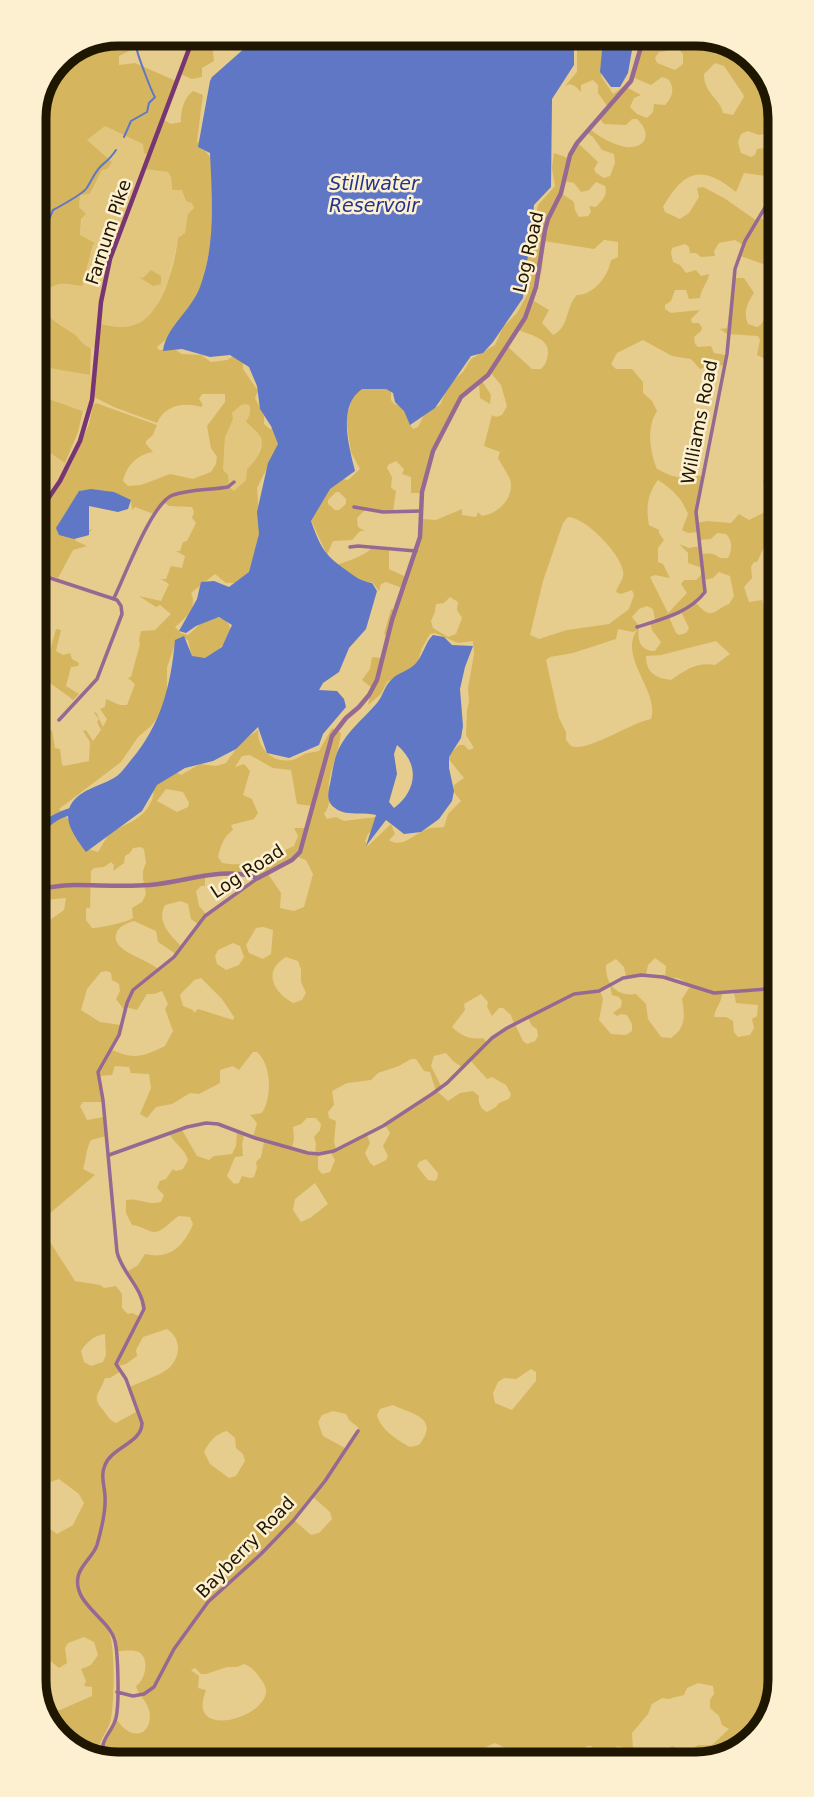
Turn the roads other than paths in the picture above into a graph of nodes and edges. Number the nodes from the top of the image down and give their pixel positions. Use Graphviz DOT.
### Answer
graph roads {
  1 [pos="190,46"];
  2 [pos="641,46"];
  3 [pos="768,202"];
  4 [pos="234,482"];
  5 [pos="46,500"];
  6 [pos="354,507"];
  7 [pos="421,511"];
  8 [pos="350,547"];
  9 [pos="416,551"];
  10 [pos="46,576"];
  11 [pos="114,598"];
  12 [pos="637,627"];
  13 [pos="59,720"];
  14 [pos="258,878"];
  15 [pos="46,888"];
  16 [pos="768,989"];
  17 [pos="108,1155"];
  18 [pos="358,1431"];
  19 [pos="117,1692"];
  20 [pos="104,1750"];
  1 -- 5 [label="main road, Farnum Pike"];
  2 -- 7 [label="street, Log Road"];
  3 -- 12 [label="street, Williams Road"];
  4 -- 11 [label="street"];
  6 -- 7 [label="street"];
  7 -- 9 [label="street, Log Road"];
  8 -- 9 [label="street"];
  9 -- 14 [label="street, Log Road"];
  10 -- 11 [label="street"];
  11 -- 13 [label="street"];
  14 -- 15 [label="street"];
  14 -- 17 [label="street, Log Road"];
  16 -- 17 [label="street"];
  17 -- 19 [label="street, Log Road"];
  18 -- 19 [label="street, Bayberry Road"];
  19 -- 20 [label="street, Log Road"];
}
